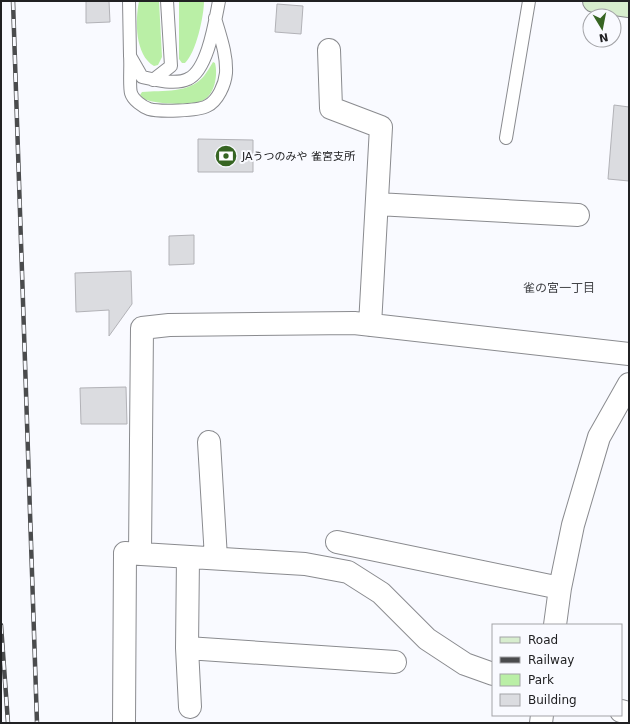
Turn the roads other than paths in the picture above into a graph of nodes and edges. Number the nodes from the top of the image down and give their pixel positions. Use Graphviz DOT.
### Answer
graph roads {
  1 [pos="129,1"];
  2 [pos="167,1"];
  3 [pos="219,1"];
  4 [pos="529,1"];
  5 [pos="594,1"];
  6 [pos="629,6"];
  7 [pos="215,18"];
  8 [pos="329,50"];
  9 [pos="130,56"];
  10 [pos="153,80"];
  11 [pos="506,138"];
  12 [pos="377,204"];
  13 [pos="578,215"];
  14 [pos="370,325"];
  15 [pos="629,354"];
  16 [pos="629,384"];
  17 [pos="209,442"];
  18 [pos="337,542"];
  19 [pos="140,554"];
  20 [pos="188,557"];
  21 [pos="216,558"];
  22 [pos="560,588"];
  23 [pos="555,624"];
  24 [pos="187,648"];
  25 [pos="395,662"];
  26 [pos="492,674"];
  27 [pos="190,708"];
  28 [pos="124,723"];
  1 -- 9 [label="lane"];
  2 -- 10 [label="lane"];
  3 -- 7 [label="lane"];
  4 -- 11 [label="lane"];
  5 -- 6 [label="main road"];
  7 -- 9 [label="lane"];
  7 -- 10 [label="lane"];
  8 -- 12 [label="street"];
  9 -- 10 [label="lane"];
  12 -- 13 [label="street"];
  12 -- 14 [label="street"];
  14 -- 15 [label="street"];
  14 -- 19 [label="street"];
  16 -- 22 [label="street"];
  17 -- 21 [label="street"];
  18 -- 22 [label="street"];
  19 -- 20 [label="street"];
  19 -- 28 [label="street"];
  20 -- 21 [label="street"];
  20 -- 24 [label="street"];
  21 -- 26 [label="street"];
  22 -- 23 [label="street"];
  24 -- 25 [label="street"];
  24 -- 27 [label="street"];
}
